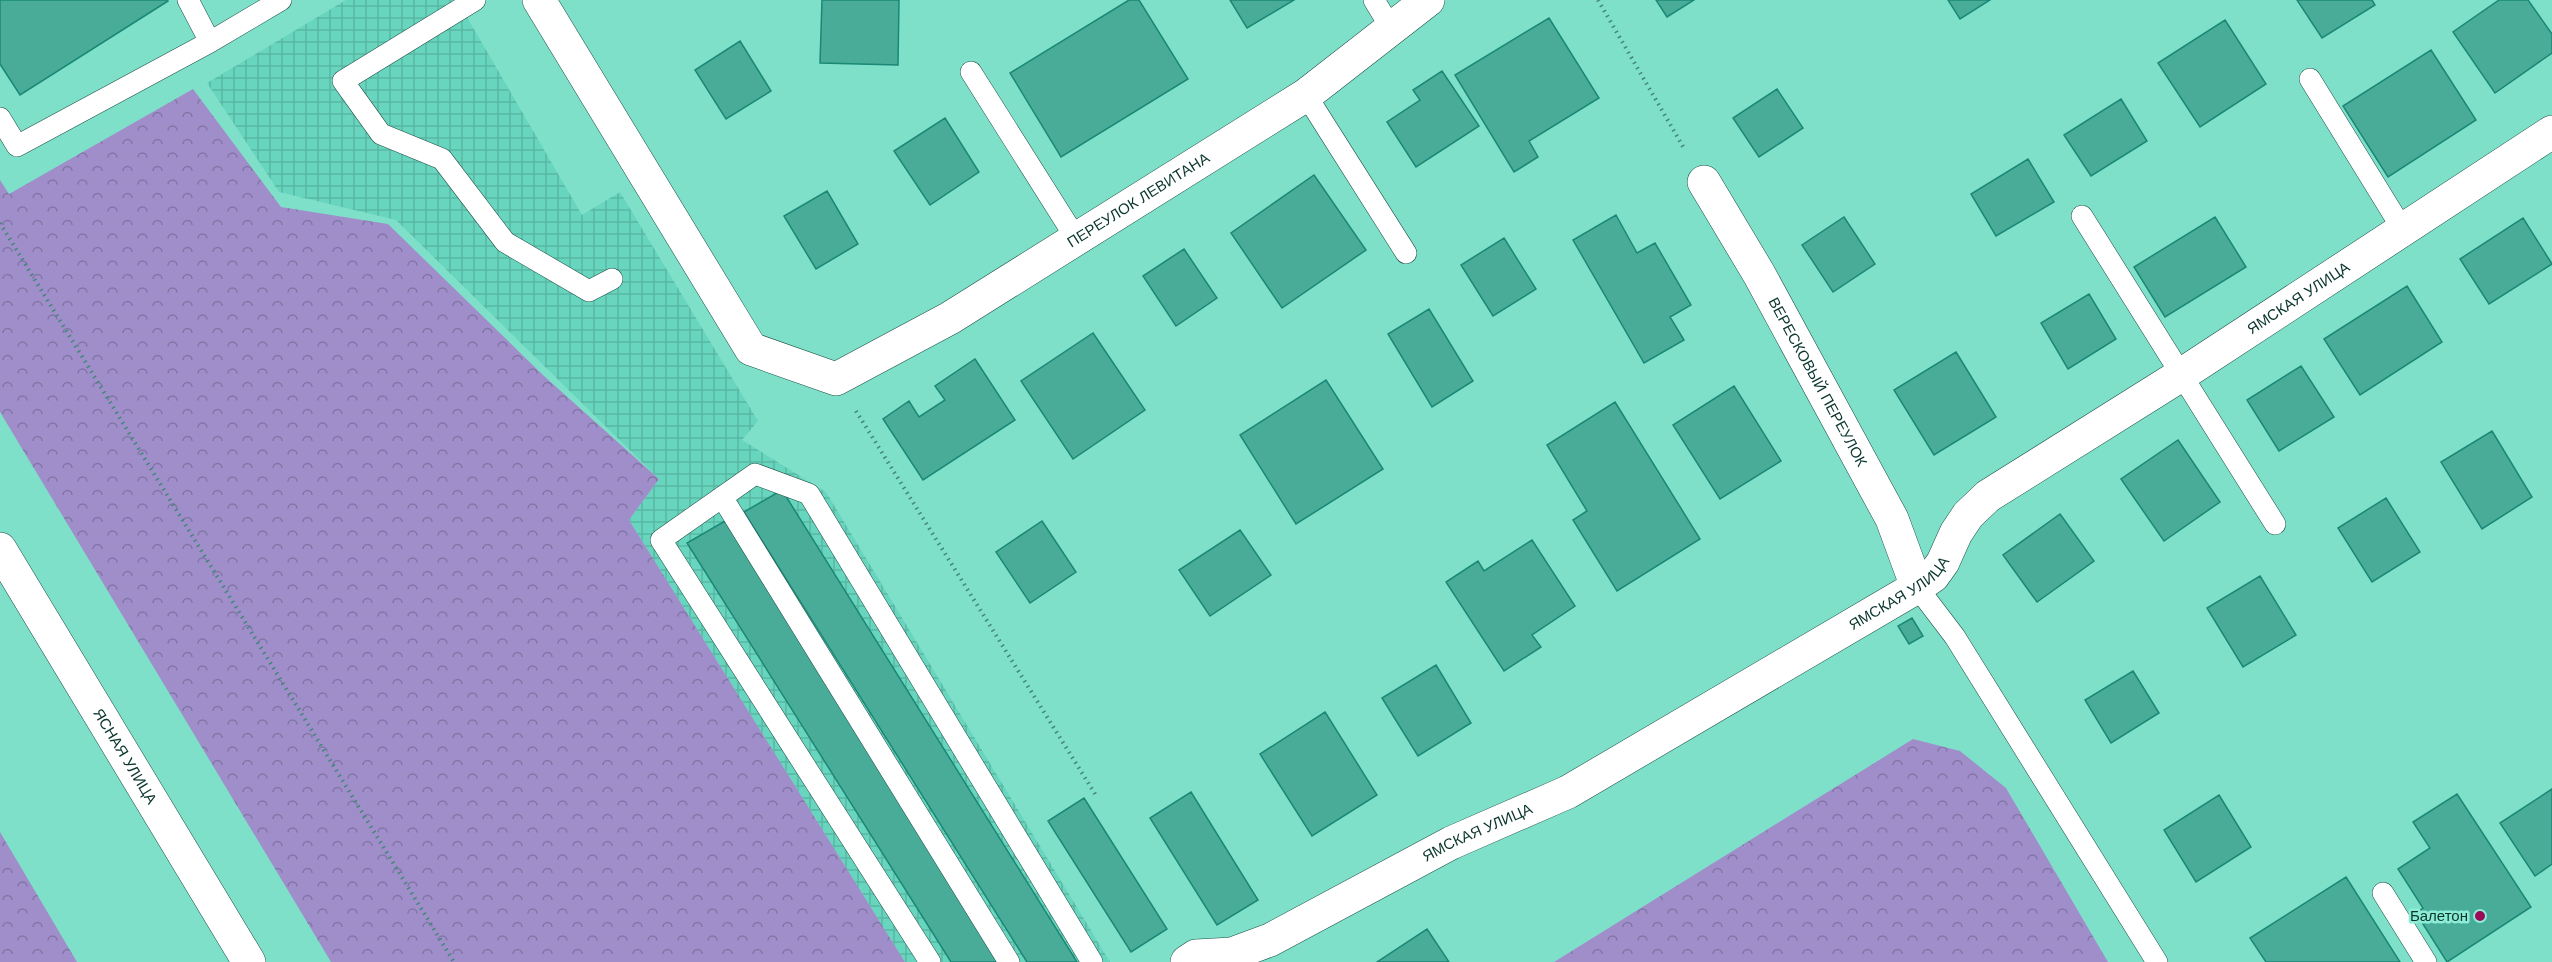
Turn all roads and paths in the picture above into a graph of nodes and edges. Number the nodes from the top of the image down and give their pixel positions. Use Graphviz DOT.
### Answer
graph roads {
  1 [pos="188,0"];
  2 [pos="282,0"];
  3 [pos="475,0"];
  4 [pos="539,0"];
  5 [pos="1374,0"];
  6 [pos="1428,0"];
  7 [pos="1598,0"];
  8 [pos="1391,28"];
  9 [pos="210,42"];
  10 [pos="972,72"];
  11 [pos="2310,79"];
  12 [pos="1306,95"];
  13 [pos="0,118"];
  14 [pos="2552,132"];
  15 [pos="1704,182"];
  16 [pos="2082,216"];
  17 [pos="0,223"];
  18 [pos="2403,230"];
  19 [pos="1077,240"];
  20 [pos="1406,253"];
  21 [pos="612,279"];
  22 [pos="2181,375"];
  23 [pos="836,379"];
  24 [pos="722,497"];
  25 [pos="2275,524"];
  26 [pos="0,549"];
  27 [pos="1917,587"];
  28 [pos="1097,797"];
  29 [pos="2383,893"];
  30 [pos="249,962"];
  31 [pos="454,962"];
  32 [pos="930,962"];
  33 [pos="1009,962"];
  34 [pos="1092,962"];
  35 [pos="1187,962"];
  36 [pos="2157,962"];
  37 [pos="2426,962"];
  1 -- 9 [label="lane"];
  2 -- 9 [label="lane"];
  3 -- 21 [label="lane"];
  4 -- 23 [label="street"];
  5 -- 8 [label="lane"];
  6 -- 8 [label="street, ПЕРЕУЛОК ЛЕВИТАНА"];
  7 -- 15 [label="path"];
  8 -- 12 [label="street, ПЕРЕУЛОК ЛЕВИТАНА"];
  9 -- 13 [label="lane"];
  10 -- 19 [label="lane"];
  11 -- 18 [label="lane"];
  12 -- 19 [label="street, ПЕРЕУЛОК ЛЕВИТАНА"];
  12 -- 20 [label="lane"];
  14 -- 18 [label="street, ЯМСКАЯ УЛИЦА"];
  15 -- 27 [label="street, ВЕРЕСКОВЫЙ ПЕРЕУЛОК"];
  16 -- 22 [label="lane"];
  17 -- 31 [label="path"];
  18 -- 22 [label="street, ЯМСКАЯ УЛИЦА"];
  19 -- 23 [label="street, ПЕРЕУЛОК ЛЕВИТАНА"];
  22 -- 25 [label="lane"];
  22 -- 27 [label="street, ЯМСКАЯ УЛИЦА"];
  23 -- 28 [label="path"];
  24 -- 32 [label="lane"];
  24 -- 33 [label="lane"];
  24 -- 34 [label="lane"];
  26 -- 30 [label="street, ЯСНАЯ УЛИЦА"];
  27 -- 35 [label="street, ЯМСКАЯ УЛИЦА"];
  27 -- 36 [label="lane"];
  29 -- 37 [label="lane"];
}
